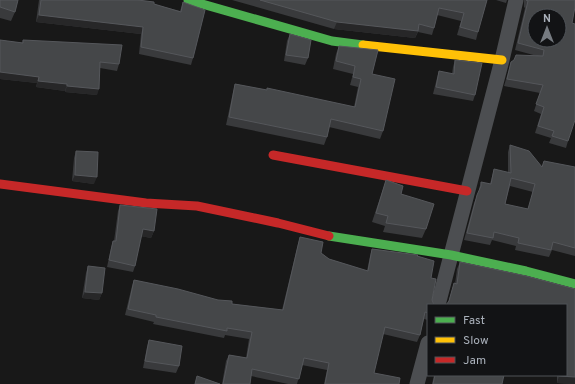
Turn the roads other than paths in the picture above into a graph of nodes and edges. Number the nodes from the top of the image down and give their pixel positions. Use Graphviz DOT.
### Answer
graph roads {
  1 [pos="188,0"];
  2 [pos="516,0"];
  3 [pos="502,60"];
  4 [pos="273,156"];
  5 [pos="0,184"];
  6 [pos="468,191"];
  7 [pos="451,255"];
  8 [pos="575,284"];
  9 [pos="438,304"];
  10 [pos="427,347"];
  11 [pos="417,384"];
  1 -- 3 [label="street"];
  2 -- 3 [label="street"];
  3 -- 6 [label="street"];
  4 -- 6 [label="street"];
  5 -- 7 [label="street"];
  6 -- 7 [label="street"];
  7 -- 8 [label="street"];
  7 -- 9 [label="street"];
  10 -- 11 [label="street"];
}
